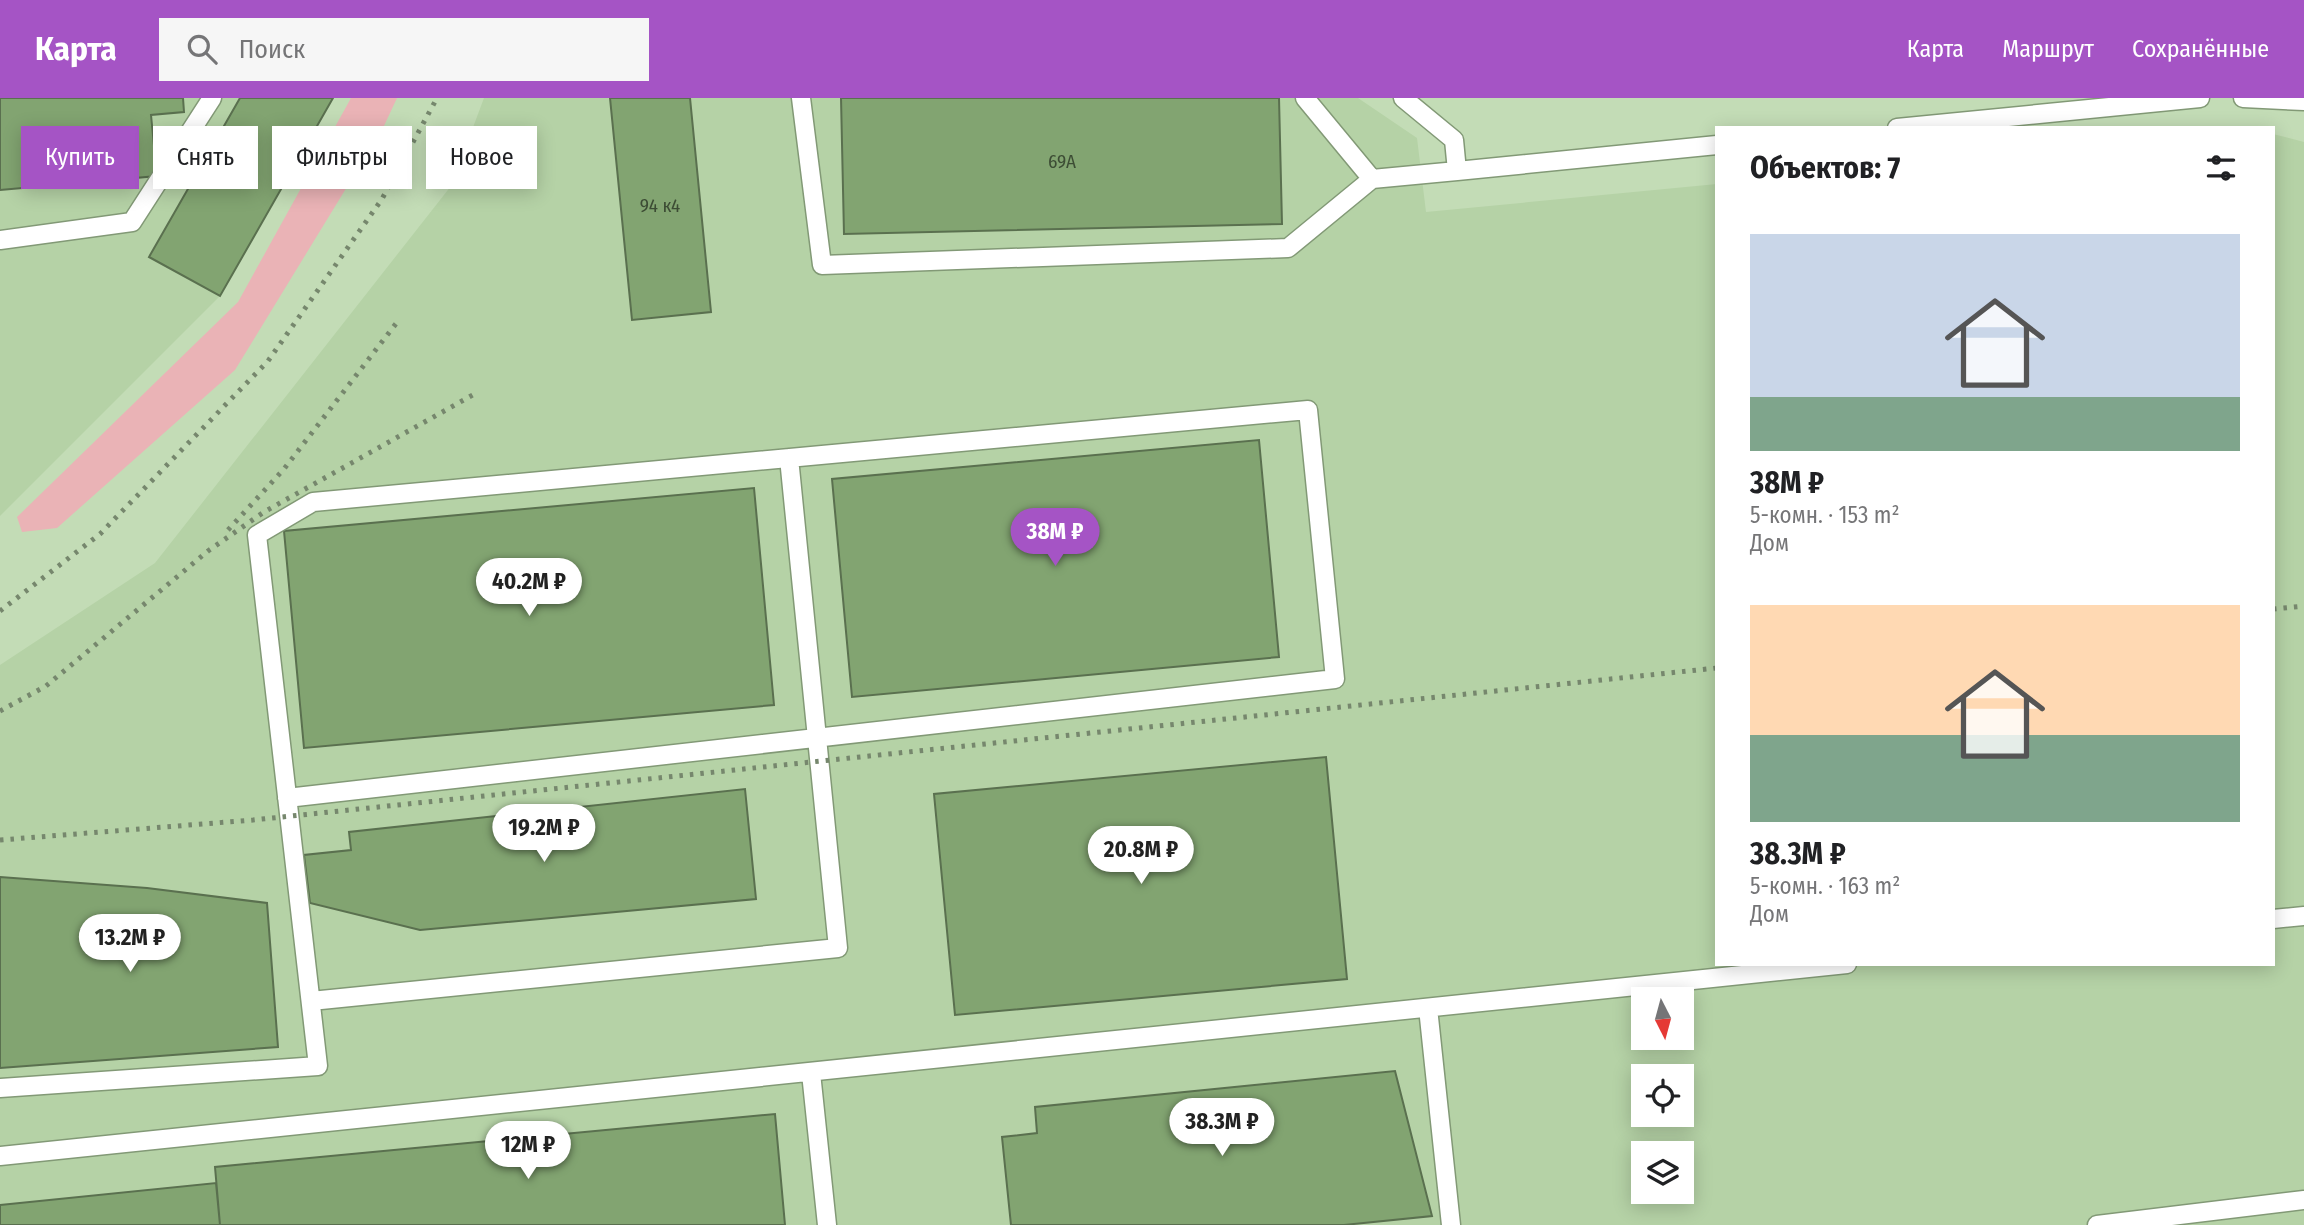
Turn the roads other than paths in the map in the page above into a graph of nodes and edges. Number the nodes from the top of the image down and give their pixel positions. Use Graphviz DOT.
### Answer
graph roads {
  1 [pos="212,98"];
  2 [pos="801,98"];
  3 [pos="1305,98"];
  4 [pos="1403,98"];
  5 [pos="2200,98"];
  6 [pos="2243,98"];
  7 [pos="2304,102"];
  8 [pos="1918,126"];
  9 [pos="1715,145"];
  10 [pos="1457,171"];
  11 [pos="1372,178"];
  12 [pos="0,240"];
  13 [pos="789,458"];
  14 [pos="817,738"];
  15 [pos="288,798"];
  16 [pos="2304,916"];
  17 [pos="2275,919"];
  18 [pos="1828,966"];
  19 [pos="311,1001"];
  20 [pos="1428,1008"];
  21 [pos="811,1073"];
  22 [pos="0,1088"];
  23 [pos="0,1156"];
  24 [pos="2304,1200"];
  25 [pos="827,1225"];
  26 [pos="1451,1225"];
  27 [pos="2097,1225"];
  1 -- 12 [label="lane"];
  2 -- 11 [label="lane"];
  3 -- 11 [label="lane"];
  4 -- 10 [label="lane"];
  5 -- 8 [label="lane"];
  6 -- 7 [label="lane"];
  9 -- 10 [label="lane"];
  10 -- 11 [label="lane"];
  13 -- 14 [label="lane"];
  13 -- 14 [label="lane"];
  13 -- 15 [label="lane"];
  14 -- 15 [label="lane"];
  14 -- 19 [label="lane"];
  15 -- 19 [label="lane"];
  16 -- 17 [label="lane"];
  18 -- 20 [label="lane"];
  19 -- 22 [label="lane"];
  20 -- 21 [label="lane"];
  20 -- 26 [label="lane"];
  21 -- 23 [label="lane"];
  21 -- 25 [label="lane"];
  24 -- 27 [label="lane"];
}
